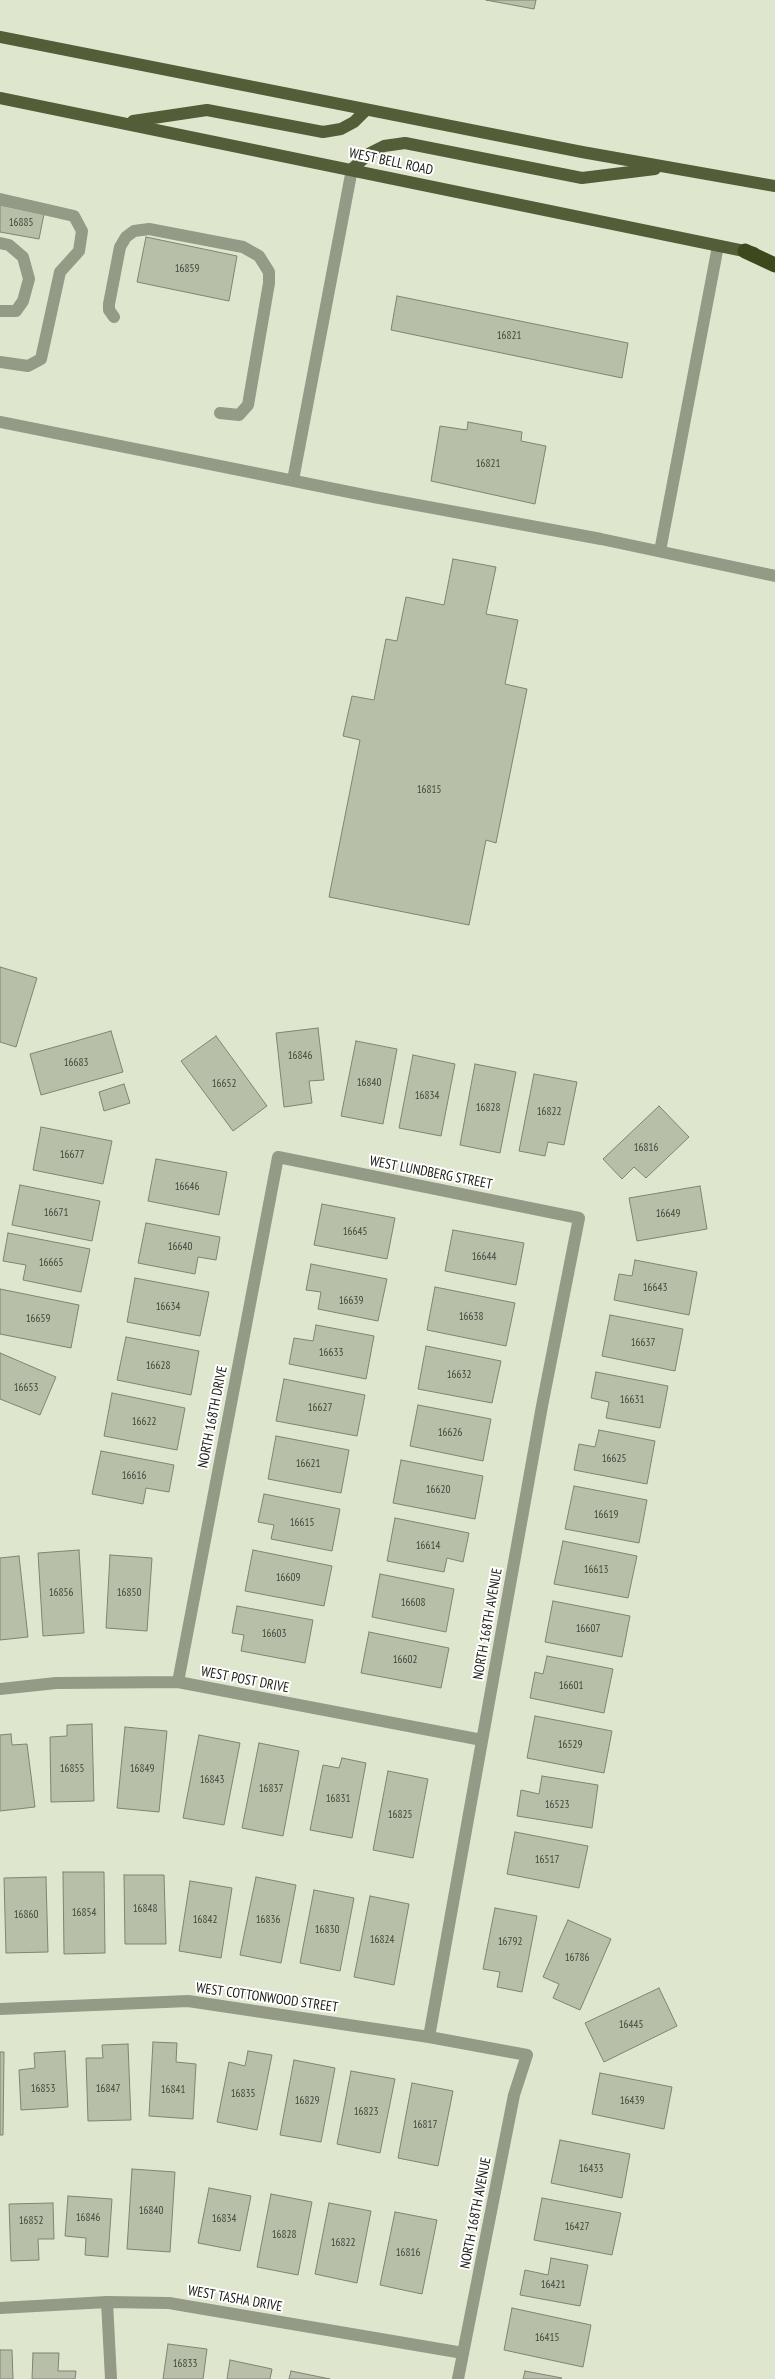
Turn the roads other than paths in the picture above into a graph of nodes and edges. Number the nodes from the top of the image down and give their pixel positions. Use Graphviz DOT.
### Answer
graph roads {
  1 [pos="0,37"];
  2 [pos="0,98"];
  3 [pos="366,110"];
  4 [pos="124,123"];
  5 [pos="667,167"];
  6 [pos="352,169"];
  7 [pos="775,186"];
  8 [pos="0,199"];
  9 [pos="0,243"];
  10 [pos="718,246"];
  11 [pos="745,251"];
  12 [pos="775,257"];
  13 [pos="775,265"];
  14 [pos="1,311"];
  15 [pos="114,317"];
  16 [pos="0,362"];
  17 [pos="220,413"];
  18 [pos="0,422"];
  19 [pos="294,480"];
  20 [pos="660,551"];
  21 [pos="775,576"];
  22 [pos="278,1157"];
  23 [pos="579,1218"];
  24 [pos="178,1682"];
  25 [pos="0,1689"];
  26 [pos="482,1740"];
  27 [pos="0,2009"];
  28 [pos="430,2037"];
  29 [pos="527,2055"];
  30 [pos="107,2302"];
  31 [pos="0,2308"];
  32 [pos="463,2353"];
  33 [pos="111,2379"];
  34 [pos="458,2379"];
  1 -- 3 [label="main road"];
  2 -- 4 [label="main road, WEST BELL ROAD"];
  3 -- 4 [label="main road"];
  3 -- 5 [label="main road"];
  4 -- 6 [label="main road, WEST BELL ROAD"];
  5 -- 6 [label="main road"];
  5 -- 7 [label="main road"];
  6 -- 10 [label="main road, WEST BELL ROAD"];
  6 -- 19 [label="street"];
  8 -- 16 [label="street"];
  9 -- 14 [label="street"];
  10 -- 11 [label="main road, WEST BELL ROAD"];
  10 -- 20 [label="street"];
  11 -- 12 [label="main road, WEST BELL ROAD"];
  11 -- 13 [label="highway"];
  15 -- 17 [label="street"];
  18 -- 19 [label="street"];
  19 -- 20 [label="street"];
  20 -- 21 [label="street"];
  22 -- 23 [label="street, WEST LUNDBERG STREET"];
  22 -- 24 [label="street, NORTH 168TH DRIVE"];
  23 -- 26 [label="street, NORTH 168TH AVENUE"];
  24 -- 25 [label="street, WEST POST DRIVE"];
  24 -- 26 [label="street, WEST POST DRIVE"];
  26 -- 28 [label="street, NORTH 168TH AVENUE"];
  27 -- 28 [label="street, WEST COTTONWOOD STREET"];
  28 -- 29 [label="street, WEST COTTONWOOD STREET"];
  29 -- 32 [label="street, NORTH 168TH AVENUE"];
  30 -- 31 [label="street, WEST TASHA DRIVE"];
  30 -- 32 [label="street, WEST TASHA DRIVE"];
  30 -- 33 [label="street"];
  32 -- 34 [label="street, NORTH 168TH AVENUE"];
}
